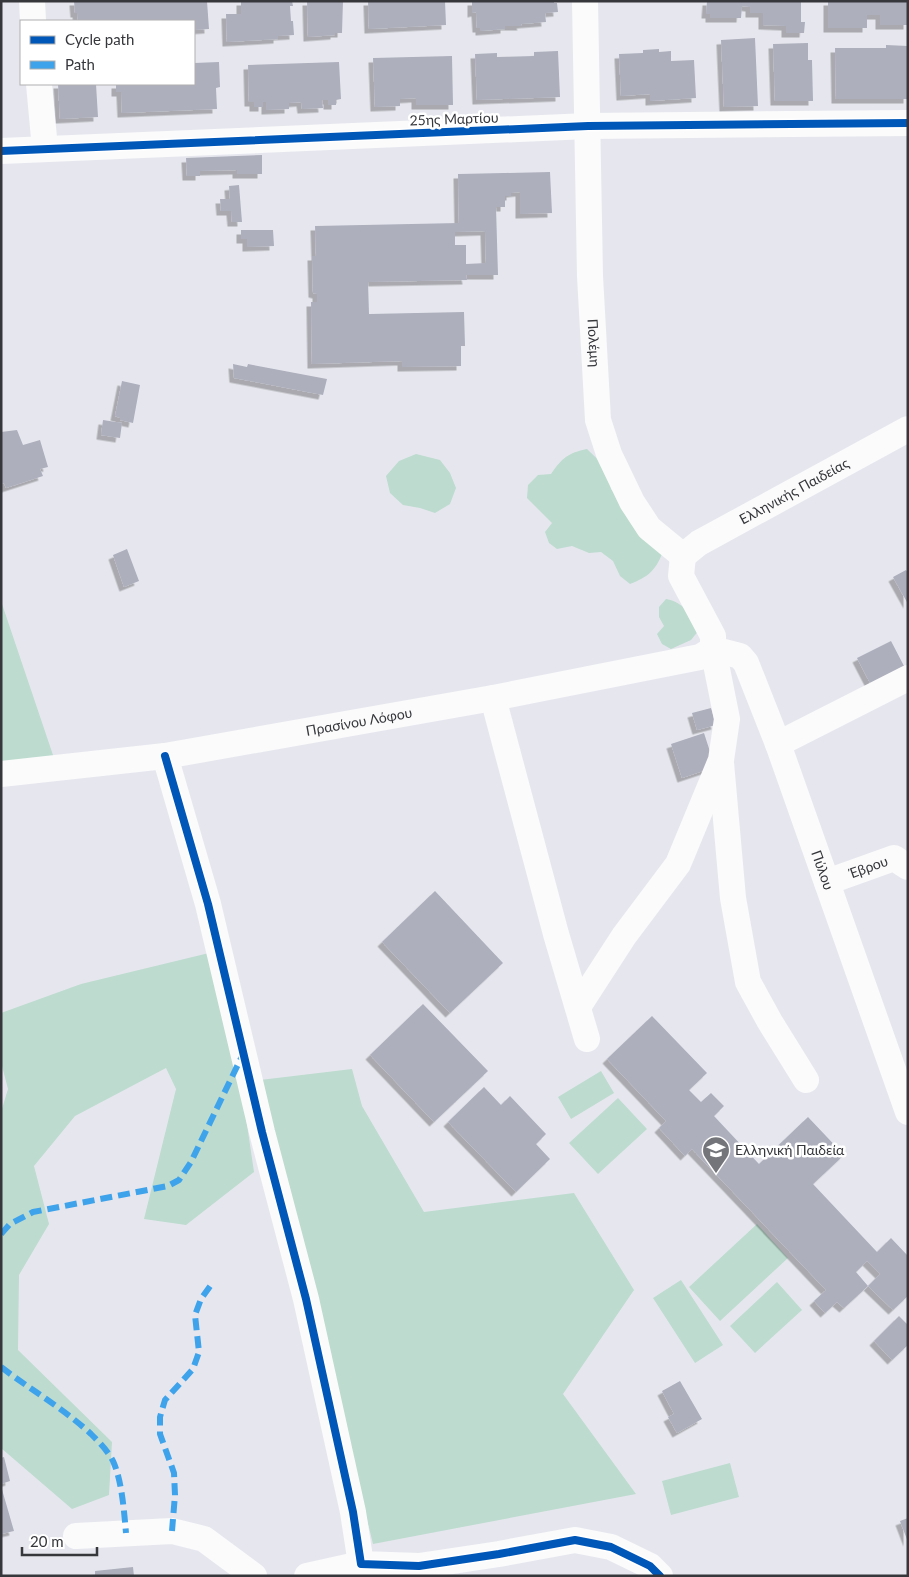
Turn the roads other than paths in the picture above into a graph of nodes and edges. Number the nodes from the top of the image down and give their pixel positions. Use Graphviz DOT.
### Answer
graph roads {
  1 [pos="32,1"];
  2 [pos="585,1"];
  3 [pos="34,20"];
  4 [pos="39,85"];
  5 [pos="908,123"];
  6 [pos="588,126"];
  7 [pos="45,149"];
  8 [pos="1,151"];
  9 [pos="908,429"];
  10 [pos="683,556"];
  11 [pos="713,649"];
  12 [pos="908,678"];
  13 [pos="493,698"];
  14 [pos="778,744"];
  15 [pos="165,756"];
  16 [pos="721,760"];
  17 [pos="1,774"];
  18 [pos="908,867"];
  19 [pos="827,882"];
  20 [pos="578,1008"];
  21 [pos="587,1039"];
  22 [pos="806,1080"];
  23 [pos="908,1112"];
  24 [pos="76,1536"];
  25 [pos="361,1564"];
  26 [pos="254,1576"];
  27 [pos="306,1576"];
  28 [pos="660,1576"];
  1 -- 3 [label="street"];
  2 -- 6 [label="street, Πολέμη"];
  4 -- 7 [label="street"];
  5 -- 6 [label="street, 25ης Μαρτίου"];
  6 -- 7 [label="street, 25ης Μαρτίου"];
  6 -- 10 [label="street, Πολέμη"];
  7 -- 8 [label="street, 25ης Μαρτίου"];
  9 -- 10 [label="street, Ελληνικής Παιδείας"];
  10 -- 11 [label="street"];
  11 -- 13 [label="street, Πρασίνου Λόφου"];
  11 -- 14 [label="street, Πύλου"];
  11 -- 16 [label="street"];
  12 -- 14 [label="street"];
  13 -- 15 [label="street, Πρασίνου Λόφου"];
  13 -- 20 [label="street"];
  14 -- 19 [label="street, Πύλου"];
  15 -- 17 [label="street, Πρασίνου Λόφου"];
  15 -- 25 [label="street"];
  16 -- 20 [label="street"];
  16 -- 22 [label="street"];
  18 -- 19 [label="street, Έβρου"];
  19 -- 23 [label="street, Πύλου"];
  20 -- 21 [label="street"];
  24 -- 26 [label="street"];
  25 -- 27 [label="street"];
  25 -- 28 [label="street"];
}
